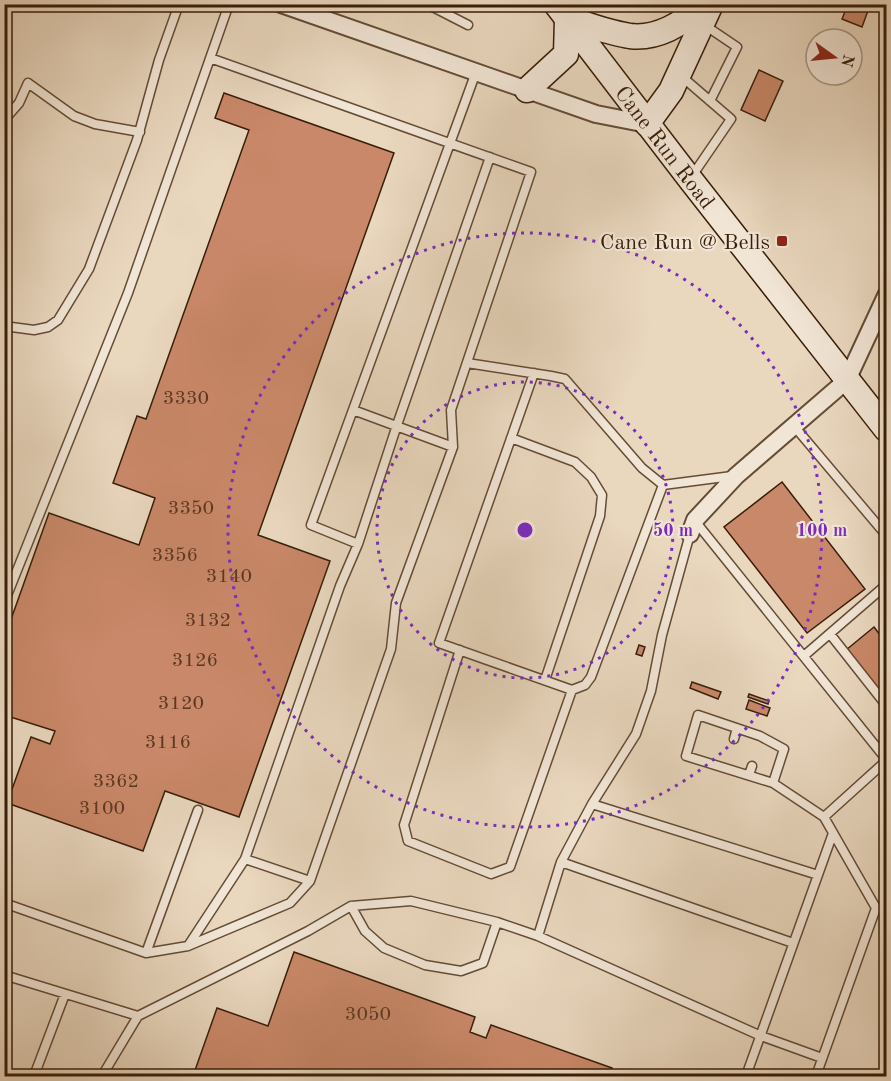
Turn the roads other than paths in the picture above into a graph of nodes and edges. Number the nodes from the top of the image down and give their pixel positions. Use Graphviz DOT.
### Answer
graph roads {
  1 [pos="179,4"];
  2 [pos="229,4"];
  3 [pos="281,4"];
  4 [pos="427,4"];
  5 [pos="704,11"];
  6 [pos="561,12"];
  7 [pos="468,26"];
  8 [pos="210,58"];
  9 [pos="476,72"];
  10 [pos="679,74"];
  11 [pos="527,90"];
  12 [pos="710,101"];
  13 [pos="4,120"];
  14 [pos="647,124"];
  15 [pos="140,132"];
  16 [pos="451,143"];
  17 [pos="490,157"];
  18 [pos="690,179"];
  19 [pos="886,296"];
  20 [pos="4,326"];
  21 [pos="467,363"];
  22 [pos="534,373"];
  23 [pos="847,380"];
  24 [pos="353,410"];
  25 [pos="397,425"];
  26 [pos="794,426"];
  27 [pos="886,429"];
  28 [pos="511,438"];
  29 [pos="453,447"];
  30 [pos="736,476"];
  31 [pos="663,485"];
  32 [pos="692,527"];
  33 [pos="886,535"];
  34 [pos="358,544"];
  35 [pos="886,585"];
  36 [pos="4,603"];
  37 [pos="830,634"];
  38 [pos="460,650"];
  39 [pos="805,655"];
  40 [pos="545,680"];
  41 [pos="572,690"];
  42 [pos="886,705"];
  43 [pos="737,728"];
  44 [pos="760,736"];
  45 [pos="734,739"];
  46 [pos="757,746"];
  47 [pos="886,760"];
  48 [pos="773,783"];
  49 [pos="592,804"];
  50 [pos="198,810"];
  51 [pos="824,818"];
  52 [pos="832,833"];
  53 [pos="245,858"];
  54 [pos="561,862"];
  55 [pos="818,875"];
  56 [pos="310,881"];
  57 [pos="4,903"];
  58 [pos="351,906"];
  59 [pos="497,922"];
  60 [pos="538,936"];
  61 [pos="794,944"];
  62 [pos="188,946"];
  63 [pos="146,953"];
  64 [pos="5,976"];
  65 [pos="65,994"];
  66 [pos="138,1016"];
  67 [pos="761,1036"];
  68 [pos="822,1058"];
  69 [pos="34,1077"];
  70 [pos="102,1077"];
  71 [pos="746,1077"];
  72 [pos="816,1077"];
  1 -- 15 [label="lane"];
  2 -- 8 [label="lane"];
  3 -- 9 [label="street"];
  4 -- 7 [label="lane"];
  5 -- 6 [label="main road"];
  5 -- 10 [label="main road"];
  5 -- 12 [label="lane"];
  6 -- 11 [label="main road"];
  6 -- 14 [label="main road, Cane Run Road"];
  8 -- 16 [label="lane"];
  8 -- 36 [label="lane"];
  9 -- 11 [label="street"];
  9 -- 16 [label="lane"];
  10 -- 12 [label="lane"];
  10 -- 14 [label="main road"];
  11 -- 14 [label="street"];
  12 -- 18 [label="lane"];
  13 -- 15 [label="lane"];
  14 -- 18 [label="main road, Cane Run Road"];
  15 -- 20 [label="lane"];
  16 -- 17 [label="lane"];
  16 -- 24 [label="lane"];
  17 -- 21 [label="lane"];
  17 -- 25 [label="lane"];
  18 -- 23 [label="main road, Cane Run Road"];
  19 -- 23 [label="street"];
  21 -- 22 [label="lane"];
  21 -- 29 [label="lane"];
  22 -- 28 [label="lane"];
  22 -- 31 [label="lane"];
  23 -- 26 [label="street"];
  23 -- 27 [label="main road, Cane Run Road"];
  24 -- 25 [label="lane"];
  24 -- 34 [label="lane"];
  25 -- 29 [label="lane"];
  25 -- 34 [label="lane"];
  26 -- 30 [label="street"];
  26 -- 33 [label="lane"];
  28 -- 38 [label="lane"];
  28 -- 40 [label="lane"];
  29 -- 56 [label="lane"];
  30 -- 31 [label="lane"];
  30 -- 32 [label="street"];
  31 -- 41 [label="lane"];
  32 -- 39 [label="lane"];
  32 -- 49 [label="lane"];
  34 -- 53 [label="lane"];
  35 -- 37 [label="lane"];
  37 -- 39 [label="lane"];
  37 -- 42 [label="lane"];
  38 -- 40 [label="lane"];
  38 -- 41 [label="lane"];
  39 -- 47 [label="lane"];
  40 -- 41 [label="lane"];
  43 -- 44 [label="lane"];
  43 -- 45 [label="lane"];
  43 -- 48 [label="lane"];
  44 -- 46 [label="lane"];
  44 -- 48 [label="lane"];
  47 -- 51 [label="lane"];
  48 -- 51 [label="lane"];
  49 -- 54 [label="lane"];
  49 -- 55 [label="lane"];
  50 -- 63 [label="lane"];
  51 -- 52 [label="lane"];
  52 -- 55 [label="lane"];
  52 -- 68 [label="lane"];
  53 -- 56 [label="lane"];
  53 -- 62 [label="lane"];
  54 -- 60 [label="lane"];
  54 -- 61 [label="lane"];
  55 -- 61 [label="lane"];
  56 -- 62 [label="lane"];
  57 -- 63 [label="lane"];
  58 -- 59 [label="lane"];
  58 -- 59 [label="lane"];
  58 -- 66 [label="lane"];
  59 -- 60 [label="lane"];
  60 -- 67 [label="lane"];
  61 -- 67 [label="lane"];
  62 -- 63 [label="lane"];
  64 -- 65 [label="lane"];
  65 -- 66 [label="lane"];
  65 -- 69 [label="lane"];
  66 -- 70 [label="lane"];
  67 -- 68 [label="lane"];
  67 -- 71 [label="lane"];
  68 -- 72 [label="lane"];
}
